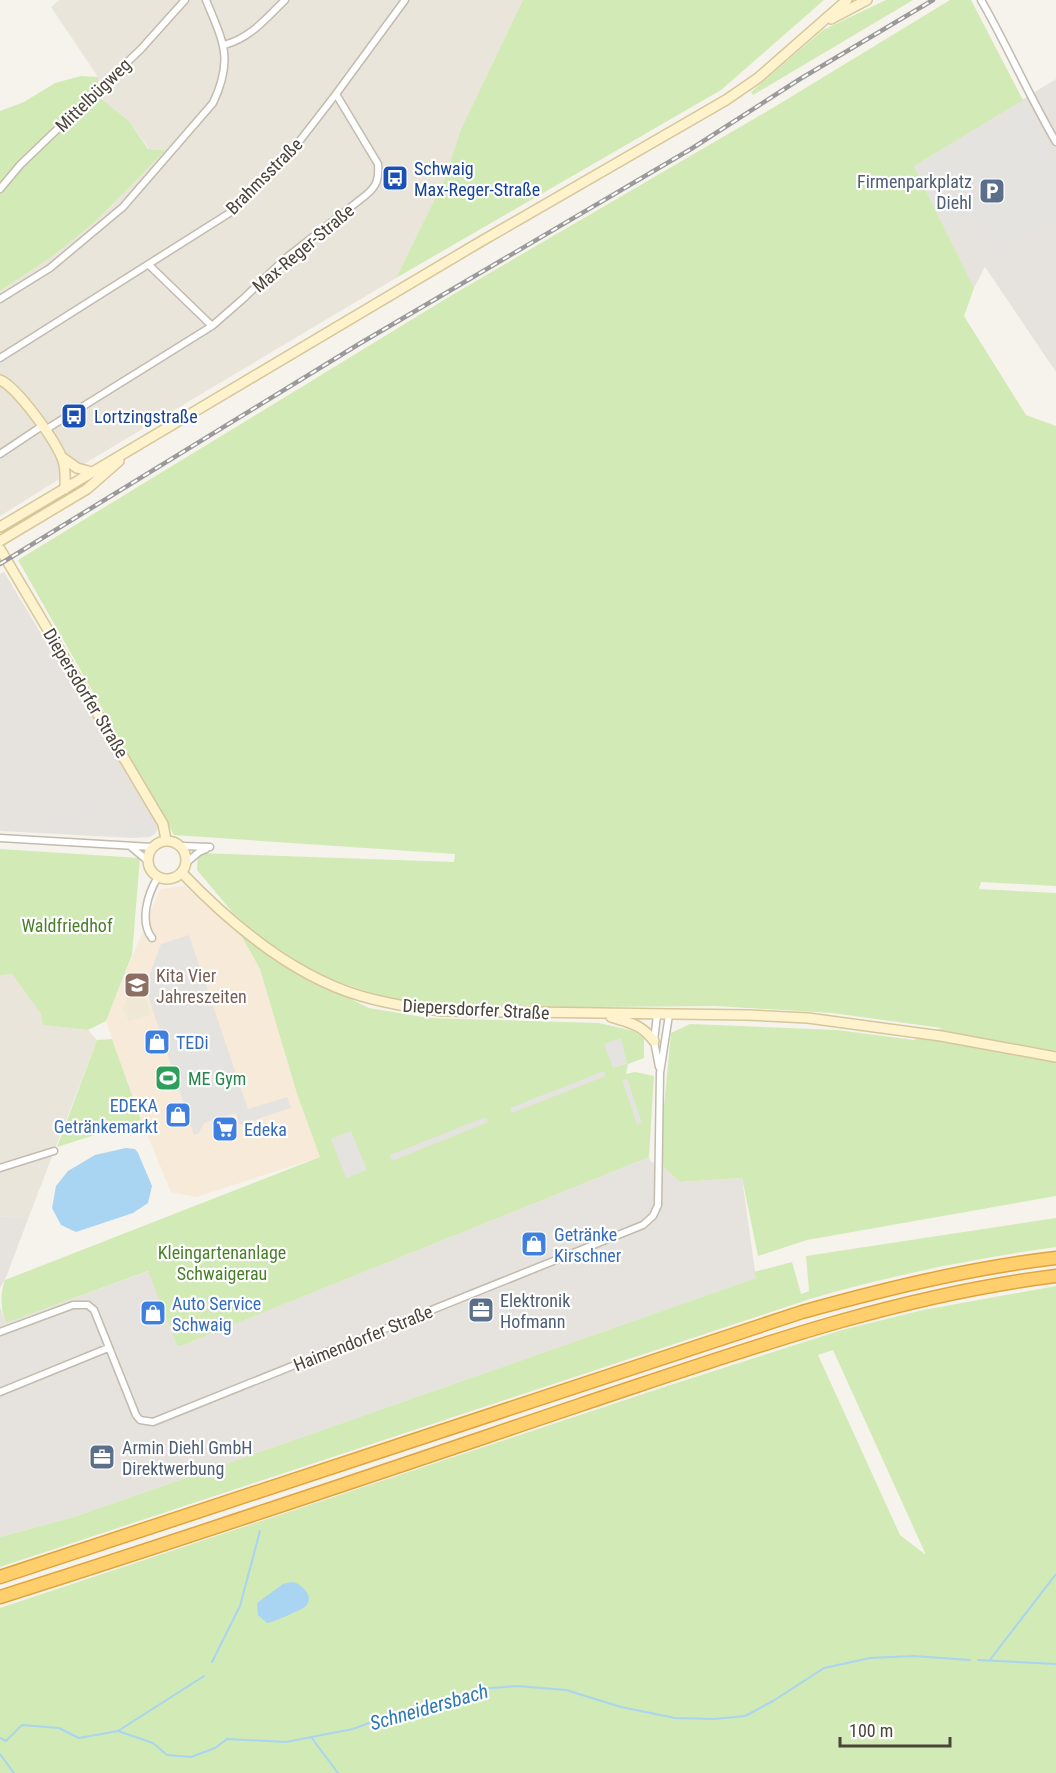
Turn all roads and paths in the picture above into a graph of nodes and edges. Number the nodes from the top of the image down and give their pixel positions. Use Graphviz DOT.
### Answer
graph roads {
  1 [pos="185,0"];
  2 [pos="206,0"];
  3 [pos="285,0"];
  4 [pos="405,0"];
  5 [pos="836,0"];
  6 [pos="847,0"];
  7 [pos="867,0"];
  8 [pos="981,0"];
  9 [pos="832,12"];
  10 [pos="810,31"];
  11 [pos="224,45"];
  12 [pos="336,94"];
  13 [pos="1056,142"];
  14 [pos="0,189"];
  15 [pos="149,265"];
  16 [pos="0,299"];
  17 [pos="212,326"];
  18 [pos="0,358"];
  19 [pos="0,380"];
  20 [pos="43,428"];
  21 [pos="135,447"];
  22 [pos="0,454"];
  23 [pos="63,458"];
  24 [pos="93,472"];
  25 [pos="65,489"];
  26 [pos="4,525"];
  27 [pos="0,542"];
  28 [pos="0,549"];
  29 [pos="0,838"];
  30 [pos="166,840"];
  31 [pos="129,846"];
  32 [pos="182,846"];
  33 [pos="152,847"];
  34 [pos="148,861"];
  35 [pos="187,862"];
  36 [pos="182,873"];
  37 [pos="158,877"];
  38 [pos="152,938"];
  39 [pos="597,1014"];
  40 [pos="657,1015"];
  41 [pos="669,1015"];
  42 [pos="654,1041"];
  43 [pos="1056,1058"];
  44 [pos="660,1073"];
  45 [pos="54,1151"];
  46 [pos="0,1168"];
  47 [pos="1056,1258"];
  48 [pos="1056,1276"];
  49 [pos="0,1332"];
  50 [pos="108,1348"];
  51 [pos="0,1392"];
  52 [pos="0,1577"];
  53 [pos="0,1597"];
  1 -- 14 [label="street, Mittelbügweg"];
  2 -- 11 [label="street"];
  3 -- 11 [label="street"];
  4 -- 12 [label="street"];
  5 -- 9 [label="street"];
  6 -- 9 [label="street"];
  7 -- 10 [label="street"];
  8 -- 13 [label="street"];
  9 -- 10 [label="street"];
  10 -- 21 [label="street"];
  11 -- 16 [label="street"];
  12 -- 15 [label="street, Brahmsstraße"];
  12 -- 17 [label="street, Max-Reger-Straße"];
  15 -- 17 [label="street"];
  15 -- 18 [label="street, Brahmsstraße"];
  17 -- 20 [label="street, Max-Reger-Straße"];
  19 -- 20 [label="street"];
  20 -- 22 [label="street"];
  20 -- 23 [label="street"];
  21 -- 24 [label="street"];
  21 -- 27 [label="street"];
  23 -- 24 [label="street"];
  23 -- 25 [label="street"];
  24 -- 25 [label="street"];
  25 -- 26 [label="street"];
  28 -- 30 [label="street, Diepersdorfer Straße"];
  29 -- 31 [label="street"];
  30 -- 32 [label="street"];
  30 -- 33 [label="street"];
  31 -- 33 [label="street"];
  31 -- 34 [label="street"];
  32 -- 35 [label="street"];
  32 -- 35 [label="street"];
  33 -- 34 [label="street"];
  34 -- 37 [label="street"];
  35 -- 36 [label="street"];
  36 -- 37 [label="street"];
  36 -- 39 [label="street, Diepersdorfer Straße"];
  37 -- 38 [label="street"];
  39 -- 40 [label="street, Diepersdorfer Straße"];
  39 -- 42 [label="street"];
  40 -- 41 [label="street, Diepersdorfer Straße"];
  40 -- 42 [label="street, Haimendorfer Straße"];
  41 -- 43 [label="street, Diepersdorfer Straße"];
  41 -- 44 [label="street, Haimendorfer Straße"];
  42 -- 44 [label="street, Haimendorfer Straße"];
  44 -- 50 [label="street, Haimendorfer Straße"];
  45 -- 46 [label="street"];
  47 -- 52 [label="highway"];
  48 -- 53 [label="highway"];
  49 -- 50 [label="street, Haimendorfer Straße"];
  50 -- 51 [label="street"];
}
